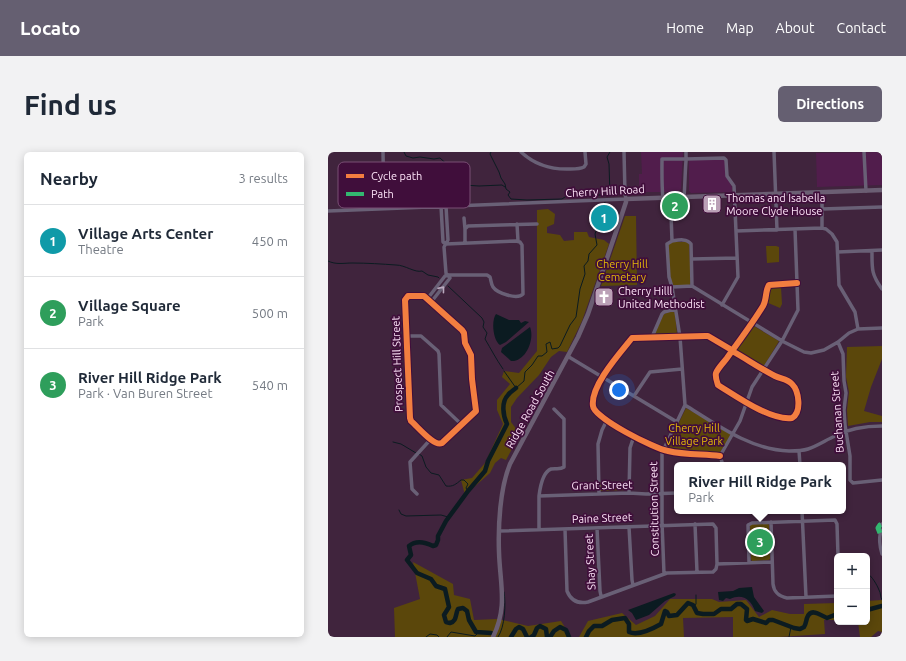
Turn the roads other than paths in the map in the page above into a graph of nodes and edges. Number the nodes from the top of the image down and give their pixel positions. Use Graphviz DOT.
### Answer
graph roads {
  1 [pos="383,152"];
  2 [pos="521,152"];
  3 [pos="585,152"];
  4 [pos="624,152"];
  5 [pos="686,152"];
  6 [pos="774,152"];
  7 [pos="864,152"];
  8 [pos="686,159"];
  9 [pos="383,162"];
  10 [pos="882,190"];
  11 [pos="866,191"];
  12 [pos="822,192"];
  13 [pos="776,193"];
  14 [pos="734,195"];
  15 [pos="684,196"];
  16 [pos="663,197"];
  17 [pos="626,199"];
  18 [pos="470,205"];
  19 [pos="882,207"];
  20 [pos="403,208"];
  21 [pos="441,208"];
  22 [pos="446,208"];
  23 [pos="384,209"];
  24 [pos="822,209"];
  25 [pos="328,211"];
  26 [pos="671,214"];
  27 [pos="464,218"];
  28 [pos="517,224"];
  29 [pos="536,224"];
  30 [pos="447,226"];
  31 [pos="442,227"];
  32 [pos="822,228"];
  33 [pos="464,229"];
  34 [pos="795,229"];
  35 [pos="777,230"];
  36 [pos="736,231"];
  37 [pos="518,241"];
  38 [pos="672,241"];
  39 [pos="465,243"];
  40 [pos="446,244"];
  41 [pos="872,250"];
  42 [pos="882,250"];
  43 [pos="838,252"];
  44 [pos="737,258"];
  45 [pos="692,259"];
  46 [pos="449,276"];
  47 [pos="797,282"];
  48 [pos="692,286"];
  49 [pos="672,287"];
  50 [pos="882,288"];
  51 [pos="426,297"];
  52 [pos="432,301"];
  53 [pos="722,304"];
  54 [pos="675,308"];
  55 [pos="752,323"];
  56 [pos="882,328"];
  57 [pos="858,329"];
  58 [pos="406,336"];
  59 [pos="652,337"];
  60 [pos="680,337"];
  61 [pos="782,341"];
  62 [pos="838,342"];
  63 [pos="732,351"];
  64 [pos="569,357"];
  65 [pos="682,369"];
  66 [pos="763,370"];
  67 [pos="603,378"];
  68 [pos="634,396"];
  69 [pos="747,402"];
  70 [pos="685,405"];
  71 [pos="554,409"];
  72 [pos="607,420"];
  73 [pos="677,422"];
  74 [pos="461,424"];
  75 [pos="882,426"];
  76 [pos="846,431"];
  77 [pos="733,434"];
  78 [pos="634,436"];
  79 [pos="430,440"];
  80 [pos="663,450"];
  81 [pos="799,451"];
  82 [pos="720,456"];
  83 [pos="722,462"];
  84 [pos="800,462"];
  85 [pos="882,480"];
  86 [pos="629,493"];
  87 [pos="662,493"];
  88 [pos="674,493"];
  89 [pos="416,494"];
  90 [pos="599,494"];
  91 [pos="538,496"];
  92 [pos="802,514"];
  93 [pos="803,521"];
  94 [pos="771,522"];
  95 [pos="695,524"];
  96 [pos="882,524"];
  97 [pos="662,525"];
  98 [pos="630,527"];
  99 [pos="565,528"];
  100 [pos="597,528"];
  101 [pos="539,529"];
  102 [pos="499,531"];
  103 [pos="881,531"];
  104 [pos="838,553"];
  105 [pos="882,554"];
  106 [pos="749,562"];
  107 [pos="772,562"];
  108 [pos="717,564"];
  109 [pos="696,572"];
  110 [pos="664,574"];
  111 [pos="633,585"];
  112 [pos="601,596"];
  113 [pos="834,596"];
  114 [pos="806,597"];
  115 [pos="493,637"];
  1 -- 9 [label="street"];
  2 -- 3 [label="street"];
  4 -- 17 [label="street"];
  5 -- 8 [label="street"];
  6 -- 13 [label="street"];
  7 -- 11 [label="street"];
  8 -- 14 [label="street"];
  8 -- 15 [label="street"];
  8 -- 16 [label="street"];
  10 -- 11 [label="main road, Cherry Hill Road"];
  11 -- 12 [label="main road, Cherry Hill Road"];
  12 -- 13 [label="main road, Cherry Hill Road"];
  12 -- 24 [label="street"];
  13 -- 14 [label="main road, Cherry Hill Road"];
  13 -- 35 [label="street"];
  14 -- 15 [label="main road, Cherry Hill Road"];
  14 -- 36 [label="street"];
  15 -- 16 [label="main road, Cherry Hill Road"];
  15 -- 26 [label="street"];
  16 -- 17 [label="main road, Cherry Hill Road"];
  16 -- 26 [label="street, Constitution Street"];
  17 -- 18 [label="street, Cherry Hill Road"];
  17 -- 64 [label="main road, Ridge Road South"];
  19 -- 24 [label="street"];
  20 -- 23 [label="street, Cherry Hill Road"];
  21 -- 31 [label="street"];
  22 -- 30 [label="street"];
  23 -- 25 [label="street, Cherry Hill Road"];
  24 -- 32 [label="street"];
  26 -- 38 [label="street, Constitution Street"];
  27 -- 33 [label="street"];
  28 -- 29 [label="street"];
  28 -- 33 [label="street"];
  28 -- 37 [label="street"];
  30 -- 31 [label="street"];
  30 -- 40 [label="street"];
  31 -- 40 [label="street"];
  32 -- 34 [label="street"];
  32 -- 43 [label="street"];
  33 -- 39 [label="street"];
  34 -- 35 [label="street"];
  34 -- 47 [label="street"];
  35 -- 36 [label="street"];
  36 -- 44 [label="street"];
  37 -- 39 [label="street"];
  37 -- 46 [label="street"];
  38 -- 45 [label="street"];
  38 -- 49 [label="street, Constitution Street"];
  39 -- 40 [label="street"];
  40 -- 46 [label="street"];
  41 -- 42 [label="street"];
  41 -- 43 [label="street"];
  41 -- 50 [label="street"];
  43 -- 57 [label="street"];
  44 -- 45 [label="street"];
  44 -- 53 [label="street"];
  45 -- 48 [label="street"];
  46 -- 51 [label="street"];
  52 -- 46 [label="street, one-way"];
  47 -- 55 [label="street"];
  47 -- 61 [label="street"];
  48 -- 49 [label="street"];
  48 -- 53 [label="street"];
  49 -- 54 [label="street, Constitution Street"];
  51 -- 52 [label="street"];
  51 -- 58 [label="street, Prospect Hill Street"];
  52 -- 74 [label="street"];
  53 -- 55 [label="street"];
  54 -- 59 [label="street"];
  54 -- 60 [label="street, Constitution Street"];
  55 -- 61 [label="street"];
  55 -- 63 [label="street"];
  56 -- 57 [label="street"];
  57 -- 62 [label="street"];
  58 -- 74 [label="street"];
  58 -- 79 [label="street, Prospect Hill Street"];
  59 -- 60 [label="street"];
  59 -- 67 [label="street"];
  60 -- 63 [label="street"];
  60 -- 65 [label="street, Constitution Street"];
  61 -- 62 [label="street"];
  61 -- 66 [label="street"];
  62 -- 76 [label="street, Buchanan Street"];
  63 -- 66 [label="street"];
  63 -- 69 [label="street"];
  64 -- 67 [label="street"];
  64 -- 102 [label="main road, Ridge Road South"];
  65 -- 68 [label="street"];
  65 -- 70 [label="street, Constitution Street"];
  66 -- 69 [label="street"];
  66 -- 69 [label="street"];
  67 -- 68 [label="street"];
  67 -- 72 [label="street"];
  68 -- 73 [label="street"];
  69 -- 77 [label="street"];
  70 -- 73 [label="street, Constitution Street"];
  70 -- 77 [label="street"];
  71 -- 91 [label="street"];
  72 -- 78 [label="street"];
  72 -- 90 [label="street"];
  73 -- 80 [label="street, Constitution Street"];
  74 -- 79 [label="street"];
  75 -- 76 [label="street"];
  76 -- 81 [label="street"];
  76 -- 85 [label="street, Buchanan Street"];
  77 -- 81 [label="street"];
  77 -- 82 [label="street"];
  78 -- 80 [label="street"];
  78 -- 86 [label="street"];
  79 -- 89 [label="street"];
  80 -- 82 [label="street"];
  80 -- 87 [label="street, Constitution Street"];
  81 -- 84 [label="street"];
  82 -- 83 [label="street"];
  86 -- 87 [label="street, Grant Street"];
  86 -- 90 [label="street, Grant Street"];
  87 -- 88 [label="street, Grant Street"];
  87 -- 97 [label="street, Constitution Street"];
  90 -- 91 [label="street, Grant Street"];
  91 -- 101 [label="street"];
  92 -- 93 [label="street"];
  93 -- 94 [label="street"];
  93 -- 104 [label="street"];
  93 -- 114 [label="street"];
  94 -- 106 [label="street"];
  94 -- 107 [label="street"];
  95 -- 97 [label="street, Paine Street"];
  95 -- 108 [label="street, Paine Street"];
  95 -- 109 [label="street"];
  96 -- 103 [label="street"];
  97 -- 98 [label="street, Paine Street"];
  97 -- 110 [label="street, Constitution Street"];
  98 -- 100 [label="street, Paine Street"];
  98 -- 111 [label="street"];
  99 -- 100 [label="street, Paine Street"];
  99 -- 101 [label="street, Paine Street"];
  99 -- 112 [label="street"];
  100 -- 112 [label="street, Shay Street"];
  101 -- 102 [label="street, Paine Street"];
  102 -- 115 [label="main road, Ridge Road South"];
  103 -- 105 [label="street"];
  106 -- 107 [label="street"];
  106 -- 108 [label="street"];
  107 -- 114 [label="street"];
  108 -- 109 [label="street"];
  109 -- 110 [label="street"];
  110 -- 111 [label="street"];
  111 -- 112 [label="street"];
  113 -- 114 [label="street"];
}
